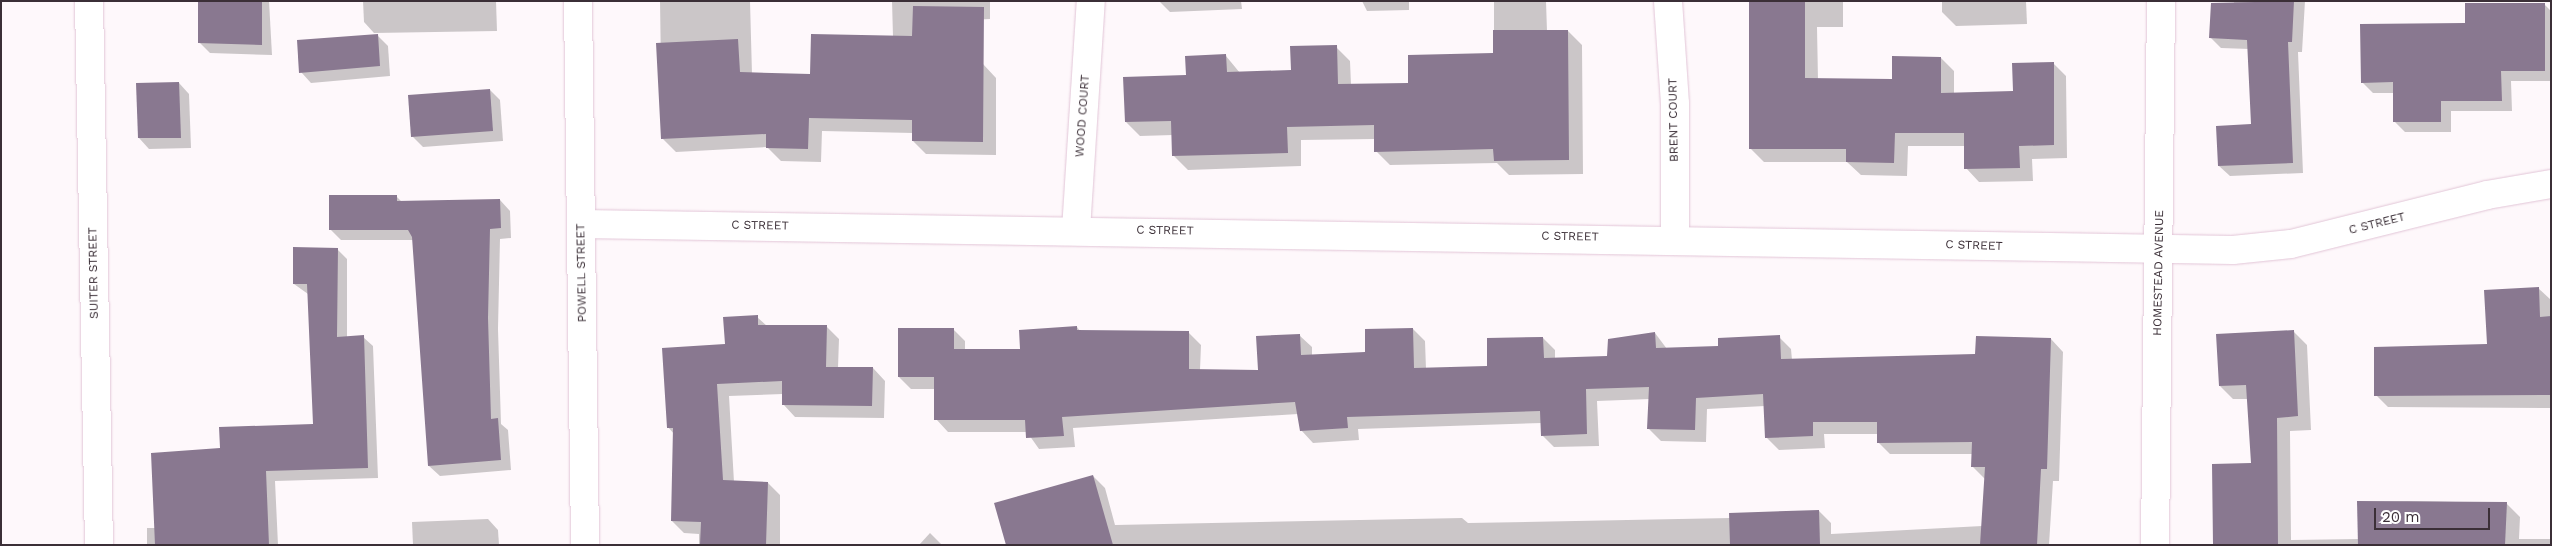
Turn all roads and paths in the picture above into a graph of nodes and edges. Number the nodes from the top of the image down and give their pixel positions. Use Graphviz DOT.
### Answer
graph roads {
  1 [pos="89,1"];
  2 [pos="578,1"];
  3 [pos="1091,1"];
  4 [pos="1668,1"];
  5 [pos="2161,1"];
  6 [pos="2551,184"];
  7 [pos="581,224"];
  8 [pos="1076,230"];
  9 [pos="1675,238"];
  10 [pos="2159,251"];
  11 [pos="99,545"];
  12 [pos="585,545"];
  13 [pos="2155,545"];
  1 -- 11 [label="street, SUITER STREET"];
  2 -- 7 [label="street, POWELL STREET"];
  3 -- 8 [label="street, WOOD COURT"];
  4 -- 9 [label="street, BRENT COURT"];
  5 -- 10 [label="street, HOMESTEAD AVENUE"];
  6 -- 10 [label="street, C STREET"];
  7 -- 8 [label="street, C STREET"];
  7 -- 12 [label="street, POWELL STREET"];
  8 -- 9 [label="street, C STREET"];
  9 -- 10 [label="street, C STREET"];
  10 -- 13 [label="street, HOMESTEAD AVENUE"];
}
